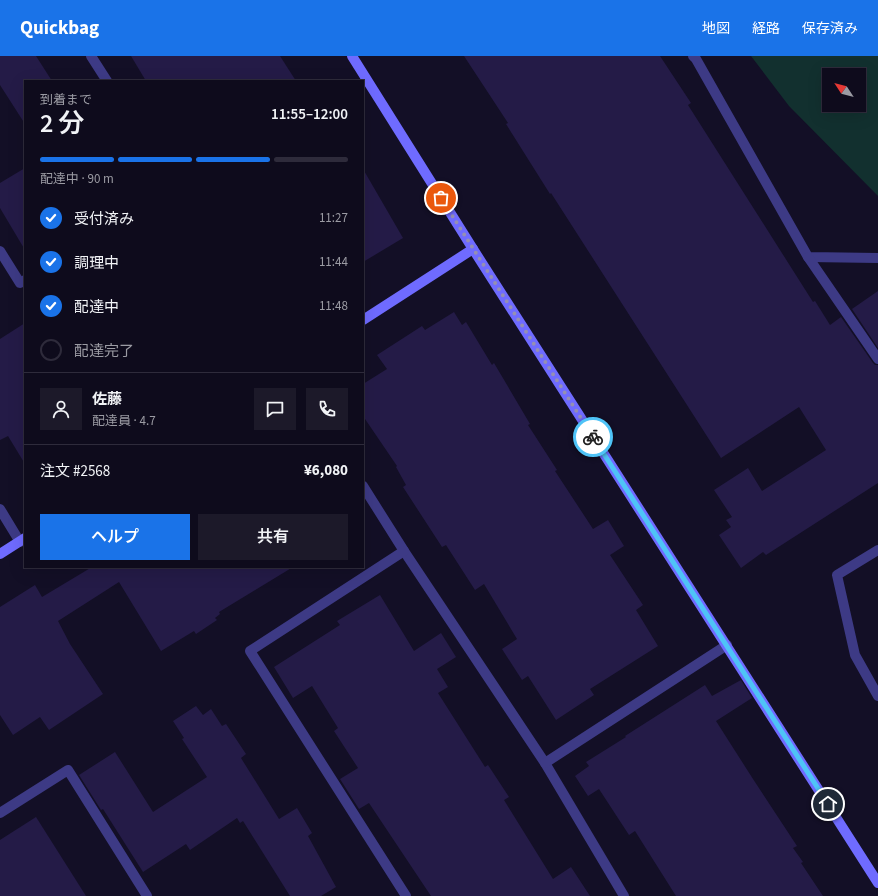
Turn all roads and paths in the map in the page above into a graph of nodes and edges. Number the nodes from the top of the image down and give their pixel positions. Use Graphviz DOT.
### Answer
graph roads {
  1 [pos="91,56"];
  2 [pos="352,56"];
  3 [pos="693,56"];
  4 [pos="106,80"];
  5 [pos="473,249"];
  6 [pos="0,251"];
  7 [pos="808,257"];
  8 [pos="878,258"];
  9 [pos="24,281"];
  10 [pos="364,319"];
  11 [pos="878,359"];
  12 [pos="364,488"];
  13 [pos="0,509"];
  14 [pos="22,540"];
  15 [pos="878,550"];
  16 [pos="404,551"];
  17 [pos="0,554"];
  18 [pos="727,645"];
  19 [pos="878,696"];
  20 [pos="545,763"];
  21 [pos="0,813"];
  22 [pos="878,884"];
  23 [pos="147,896"];
  24 [pos="406,896"];
  25 [pos="624,896"];
  1 -- 4 [label="street"];
  2 -- 5 [label="street"];
  3 -- 7 [label="street"];
  5 -- 10 [label="street"];
  5 -- 18 [label="street"];
  6 -- 9 [label="street"];
  7 -- 8 [label="street"];
  7 -- 11 [label="street"];
  12 -- 16 [label="street"];
  13 -- 14 [label="street"];
  14 -- 17 [label="street"];
  15 -- 19 [label="street"];
  16 -- 20 [label="street"];
  16 -- 24 [label="street"];
  18 -- 20 [label="street"];
  18 -- 22 [label="street"];
  20 -- 25 [label="street"];
  21 -- 23 [label="street"];
}
